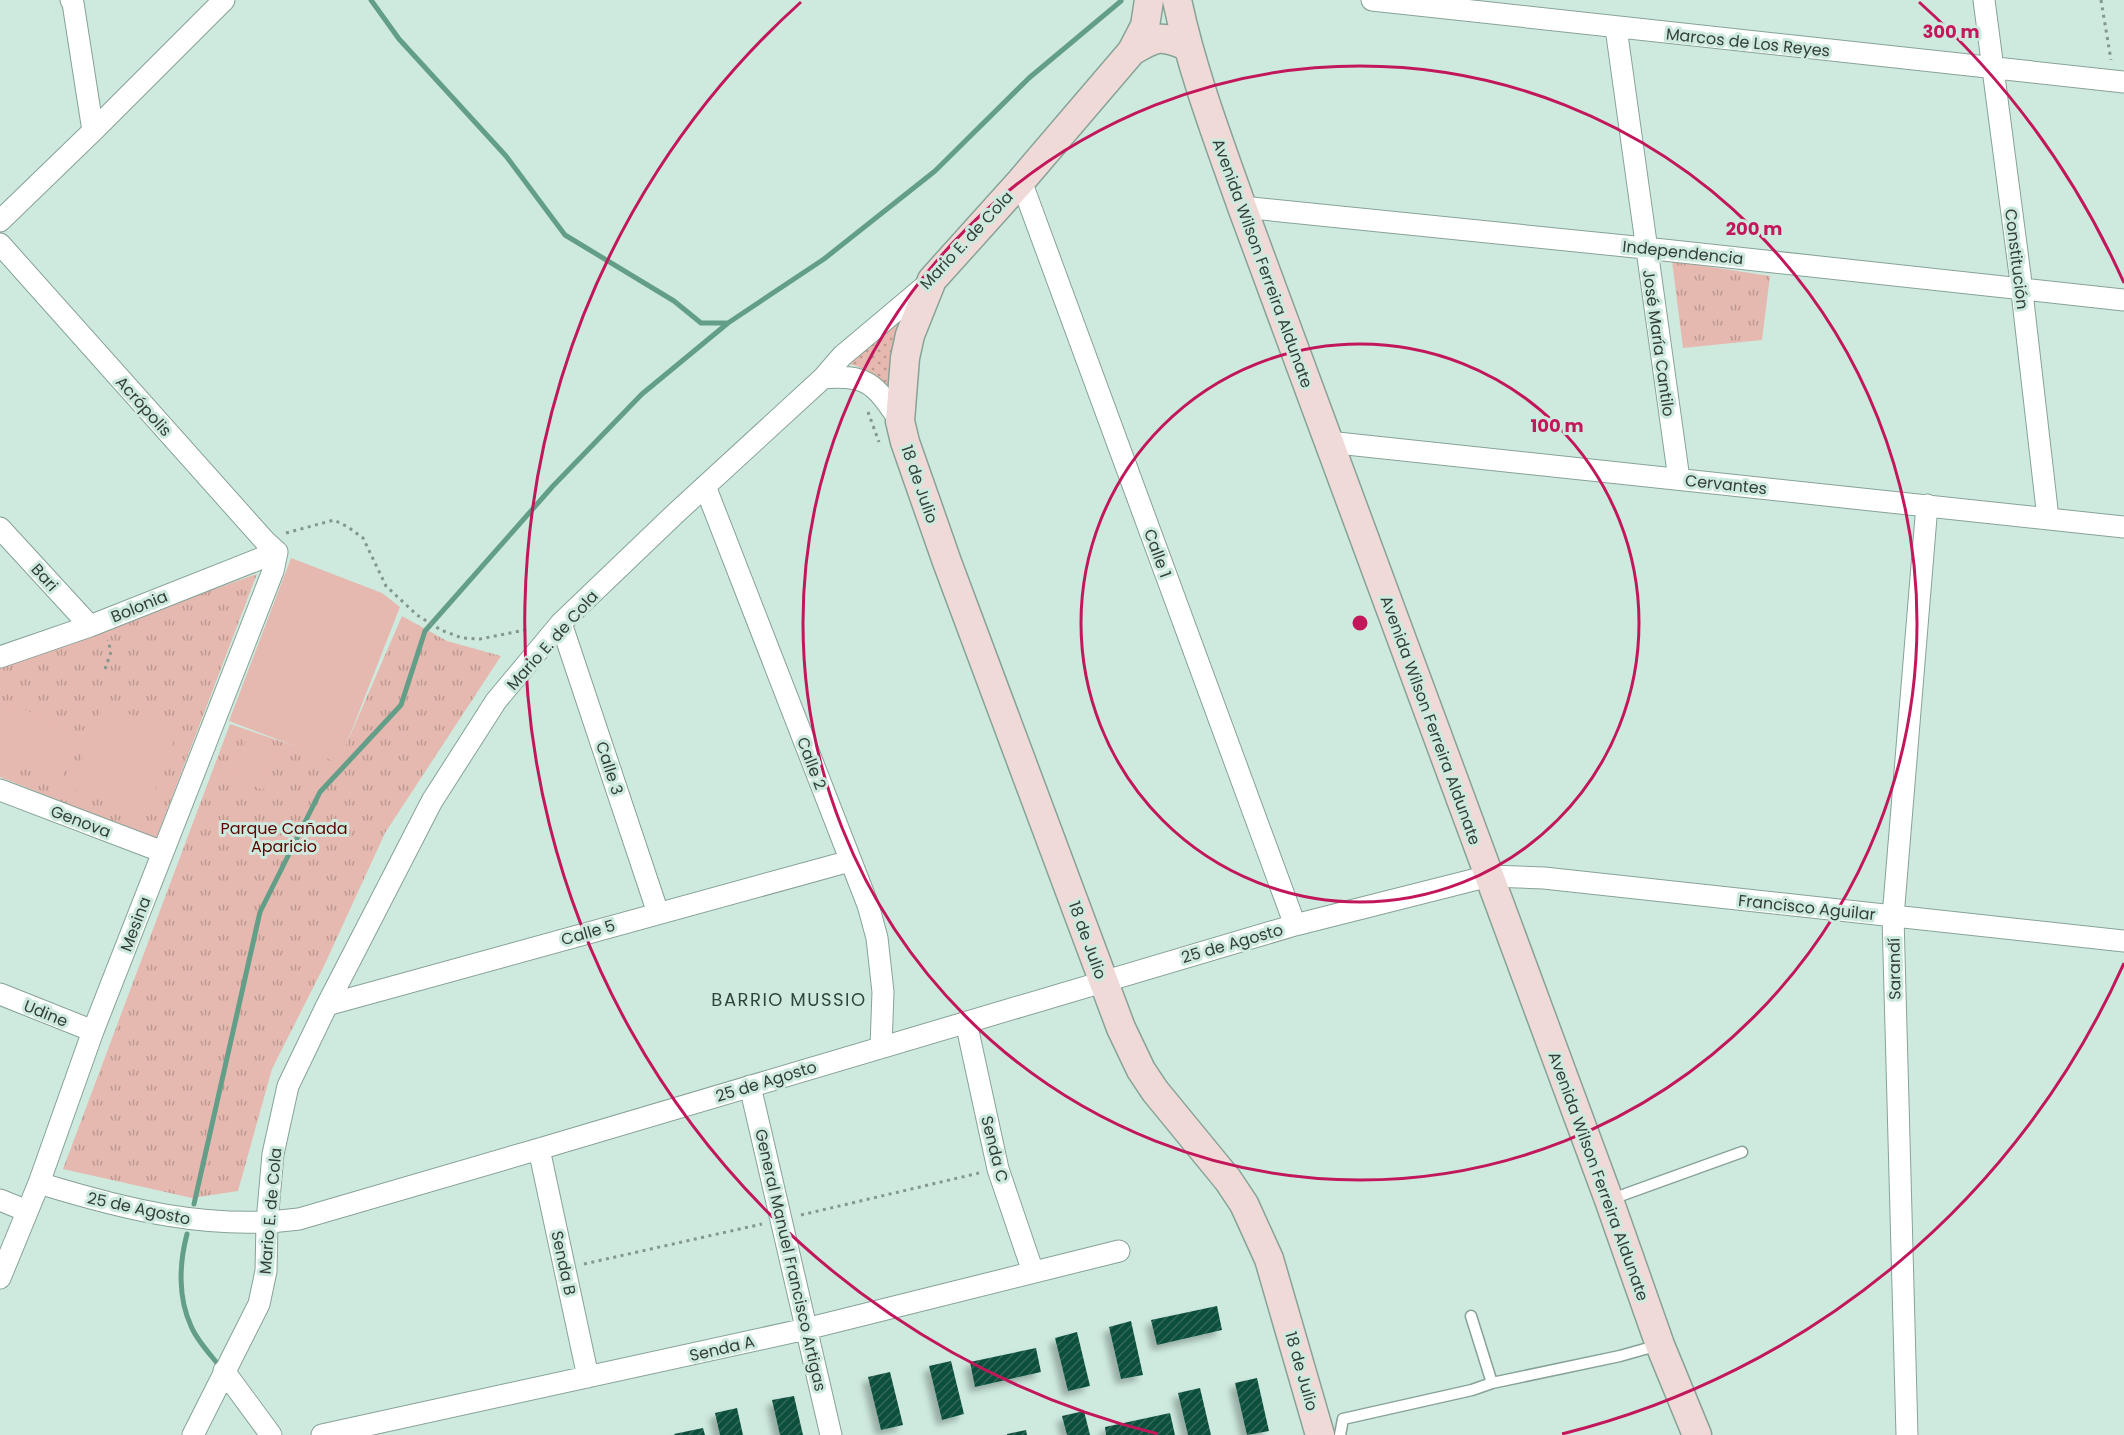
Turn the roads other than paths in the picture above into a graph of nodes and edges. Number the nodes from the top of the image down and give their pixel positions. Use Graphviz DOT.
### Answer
graph roads {
  1 [pos="71,0"];
  2 [pos="224,0"];
  3 [pos="1149,0"];
  4 [pos="1177,0"];
  5 [pos="1372,0"];
  6 [pos="1983,0"];
  7 [pos="1616,28"];
  8 [pos="1187,46"];
  9 [pos="1132,51"];
  10 [pos="1993,66"];
  11 [pos="2119,81"];
  12 [pos="93,131"];
  13 [pos="1020,181"];
  14 [pos="1242,207"];
  15 [pos="0,221"];
  16 [pos="0,244"];
  17 [pos="1646,248"];
  18 [pos="932,280"];
  19 [pos="2022,289"];
  20 [pos="2124,300"];
  21 [pos="823,378"];
  22 [pos="900,421"];
  23 [pos="1328,442"];
  24 [pos="1679,479"];
  25 [pos="705,486"];
  26 [pos="1927,505"];
  27 [pos="2048,518"];
  28 [pos="2124,527"];
  29 [pos="0,528"];
  30 [pos="272,555"];
  31 [pos="561,623"];
  32 [pos="90,626"];
  33 [pos="0,657"];
  34 [pos="0,790"];
  35 [pos="163,852"];
  36 [pos="850,861"];
  37 [pos="1489,876"];
  38 [pos="658,913"];
  39 [pos="1893,917"];
  40 [pos="1295,925"];
  41 [pos="2124,941"];
  42 [pos="1104,982"];
  43 [pos="0,994"];
  44 [pos="327,1005"];
  45 [pos="966,1022"];
  46 [pos="93,1031"];
  47 [pos="881,1047"];
  48 [pos="750,1086"];
  49 [pos="539,1149"];
  50 [pos="1742,1152"];
  51 [pos="39,1183"];
  52 [pos="0,1200"];
  53 [pos="1609,1200"];
  54 [pos="27,1211"];
  55 [pos="267,1222"];
  56 [pos="1119,1251"];
  57 [pos="1034,1272"];
  58 [pos="0,1278"];
  59 [pos="1471,1316"];
  60 [pos="807,1329"];
  61 [pos="1660,1345"];
  62 [pos="224,1371"];
  63 [pos="588,1377"];
  64 [pos="1492,1383"];
  65 [pos="193,1435"];
  66 [pos="271,1435"];
  67 [pos="322,1435"];
  68 [pos="831,1435"];
  69 [pos="1320,1435"];
  70 [pos="1340,1435"];
  71 [pos="1697,1435"];
  72 [pos="1907,1435"];
  1 -- 12 [label="street"];
  2 -- 12 [label="street"];
  3 -- 9 [label="street"];
  4 -- 8 [label="street, Avenida Wilson Ferreira Aldunate"];
  5 -- 7 [label="street, Marcos de Los Reyes"];
  6 -- 10 [label="street, Constitución"];
  7 -- 10 [label="street, Marcos de Los Reyes"];
  7 -- 17 [label="street, José María Cantilo"];
  8 -- 9 [label="street, Mario E. de Cola"];
  8 -- 14 [label="street, Avenida Wilson Ferreira Aldunate"];
  9 -- 13 [label="street, Mario E. de Cola"];
  10 -- 11 [label="street, Marcos de Los Reyes"];
  10 -- 19 [label="street, Constitución"];
  12 -- 15 [label="street"];
  13 -- 18 [label="street, Mario E. de Cola"];
  13 -- 40 [label="street, Calle 1"];
  14 -- 17 [label="street, Independencia"];
  14 -- 23 [label="street, Avenida Wilson Ferreira Aldunate"];
  16 -- 30 [label="street, Acrópolis"];
  17 -- 19 [label="street, Independencia"];
  17 -- 24 [label="street, José María Cantilo"];
  18 -- 21 [label="street, Mario E. de Cola"];
  18 -- 22 [label="street, 18 de Julio"];
  19 -- 20 [label="street, Independencia"];
  19 -- 27 [label="street, Constitución"];
  21 -- 22 [label="street, 18 de Julio"];
  21 -- 25 [label="street, Mario E. de Cola"];
  22 -- 42 [label="street, 18 de Julio"];
  23 -- 24 [label="street, Cervantes"];
  23 -- 37 [label="street, Avenida Wilson Ferreira Aldunate"];
  24 -- 26 [label="street, Cervantes"];
  25 -- 31 [label="street, Mario E. de Cola"];
  25 -- 36 [label="street, Calle 2"];
  26 -- 27 [label="street, Cervantes"];
  26 -- 39 [label="street, Sarandí"];
  27 -- 28 [label="street, Cervantes"];
  29 -- 32 [label="street, Bari"];
  30 -- 32 [label="street, Bolonia"];
  30 -- 35 [label="street, Mesina"];
  31 -- 38 [label="street, Calle 3"];
  31 -- 44 [label="street, Mario E. de Cola"];
  32 -- 33 [label="street, Bolonia"];
  34 -- 35 [label="street, Genova"];
  35 -- 46 [label="street, Mesina"];
  36 -- 38 [label="street, Calle 5"];
  36 -- 47 [label="street, Calle 2"];
  37 -- 39 [label="street, Francisco Aguilar"];
  37 -- 40 [label="street, 25 de Agosto"];
  37 -- 53 [label="street, Avenida Wilson Ferreira Aldunate"];
  38 -- 44 [label="street, Calle 5"];
  39 -- 41 [label="street, Francisco Aguilar"];
  39 -- 72 [label="street, Sarandí"];
  40 -- 42 [label="street, 25 de Agosto"];
  42 -- 45 [label="street, 25 de Agosto"];
  42 -- 69 [label="street, 18 de Julio"];
  43 -- 46 [label="street, Udine"];
  44 -- 55 [label="street, Mario E. de Cola"];
  45 -- 47 [label="street, 25 de Agosto"];
  45 -- 57 [label="street, Senda C"];
  46 -- 51 [label="street, Mesina"];
  47 -- 48 [label="street, 25 de Agosto"];
  48 -- 49 [label="street, 25 de Agosto"];
  48 -- 60 [label="street, General Manuel Francisco Artigas"];
  49 -- 55 [label="street, 25 de Agosto"];
  49 -- 63 [label="street, Senda B"];
  50 -- 53 [label="lane"];
  51 -- 54 [label="street, Mesina"];
  51 -- 55 [label="street, 25 de Agosto"];
  52 -- 54 [label="street"];
  53 -- 61 [label="street, Avenida Wilson Ferreira Aldunate"];
  54 -- 58 [label="street, Mesina"];
  55 -- 62 [label="street, Mario E. de Cola"];
  56 -- 57 [label="street, Senda A"];
  57 -- 60 [label="street, Senda A"];
  59 -- 64 [label="lane"];
  60 -- 63 [label="street, Senda A"];
  60 -- 68 [label="street, General Manuel Francisco Artigas"];
  61 -- 64 [label="lane"];
  61 -- 71 [label="street, Avenida Wilson Ferreira Aldunate"];
  62 -- 65 [label="street, Mario E. de Cola"];
  62 -- 66 [label="street"];
  63 -- 67 [label="street, Senda A"];
  64 -- 70 [label="lane"];
}
